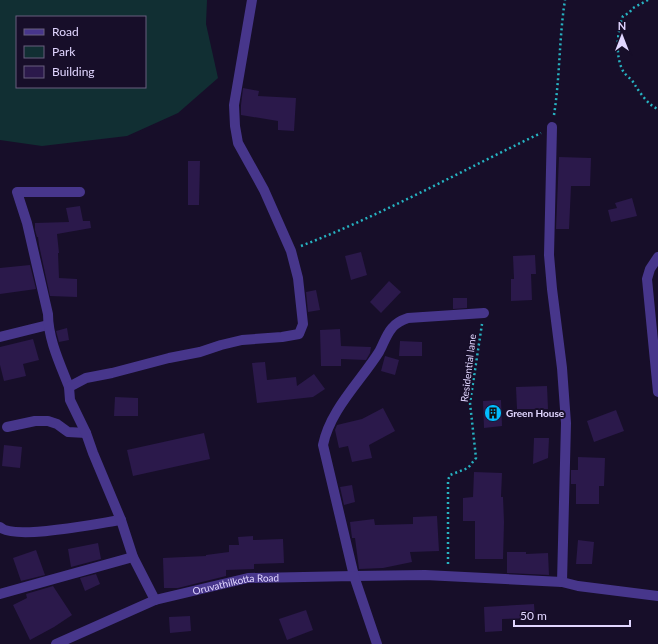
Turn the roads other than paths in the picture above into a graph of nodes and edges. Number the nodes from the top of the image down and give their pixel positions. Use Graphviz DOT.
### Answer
graph roads {
  1 [pos="252,0"];
  2 [pos="552,127"];
  3 [pos="80,192"];
  4 [pos="658,257"];
  5 [pos="484,313"];
  6 [pos="48,325"];
  7 [pos="0,337"];
  8 [pos="69,387"];
  9 [pos="658,392"];
  10 [pos="7,427"];
  11 [pos="86,433"];
  12 [pos="121,520"];
  13 [pos="0,528"];
  14 [pos="133,557"];
  15 [pos="354,576"];
  16 [pos="562,582"];
  17 [pos="0,594"];
  18 [pos="658,596"];
  19 [pos="155,600"];
  20 [pos="56,644"];
  21 [pos="378,644"];
  1 -- 8 [label="street"];
  2 -- 16 [label="street"];
  3 -- 6 [label="street"];
  4 -- 9 [label="street"];
  5 -- 15 [label="street"];
  6 -- 7 [label="street"];
  6 -- 8 [label="street"];
  8 -- 11 [label="street"];
  10 -- 11 [label="street"];
  11 -- 12 [label="street"];
  12 -- 13 [label="street"];
  12 -- 14 [label="street"];
  14 -- 17 [label="street"];
  14 -- 19 [label="street"];
  15 -- 16 [label="street, Oruvathilkotta Road"];
  15 -- 19 [label="street, Oruvathilkotta Road"];
  15 -- 21 [label="street"];
  16 -- 18 [label="street, Oruvathilkotta Road"];
  19 -- 20 [label="street, Oruvathilkotta Road"];
}
